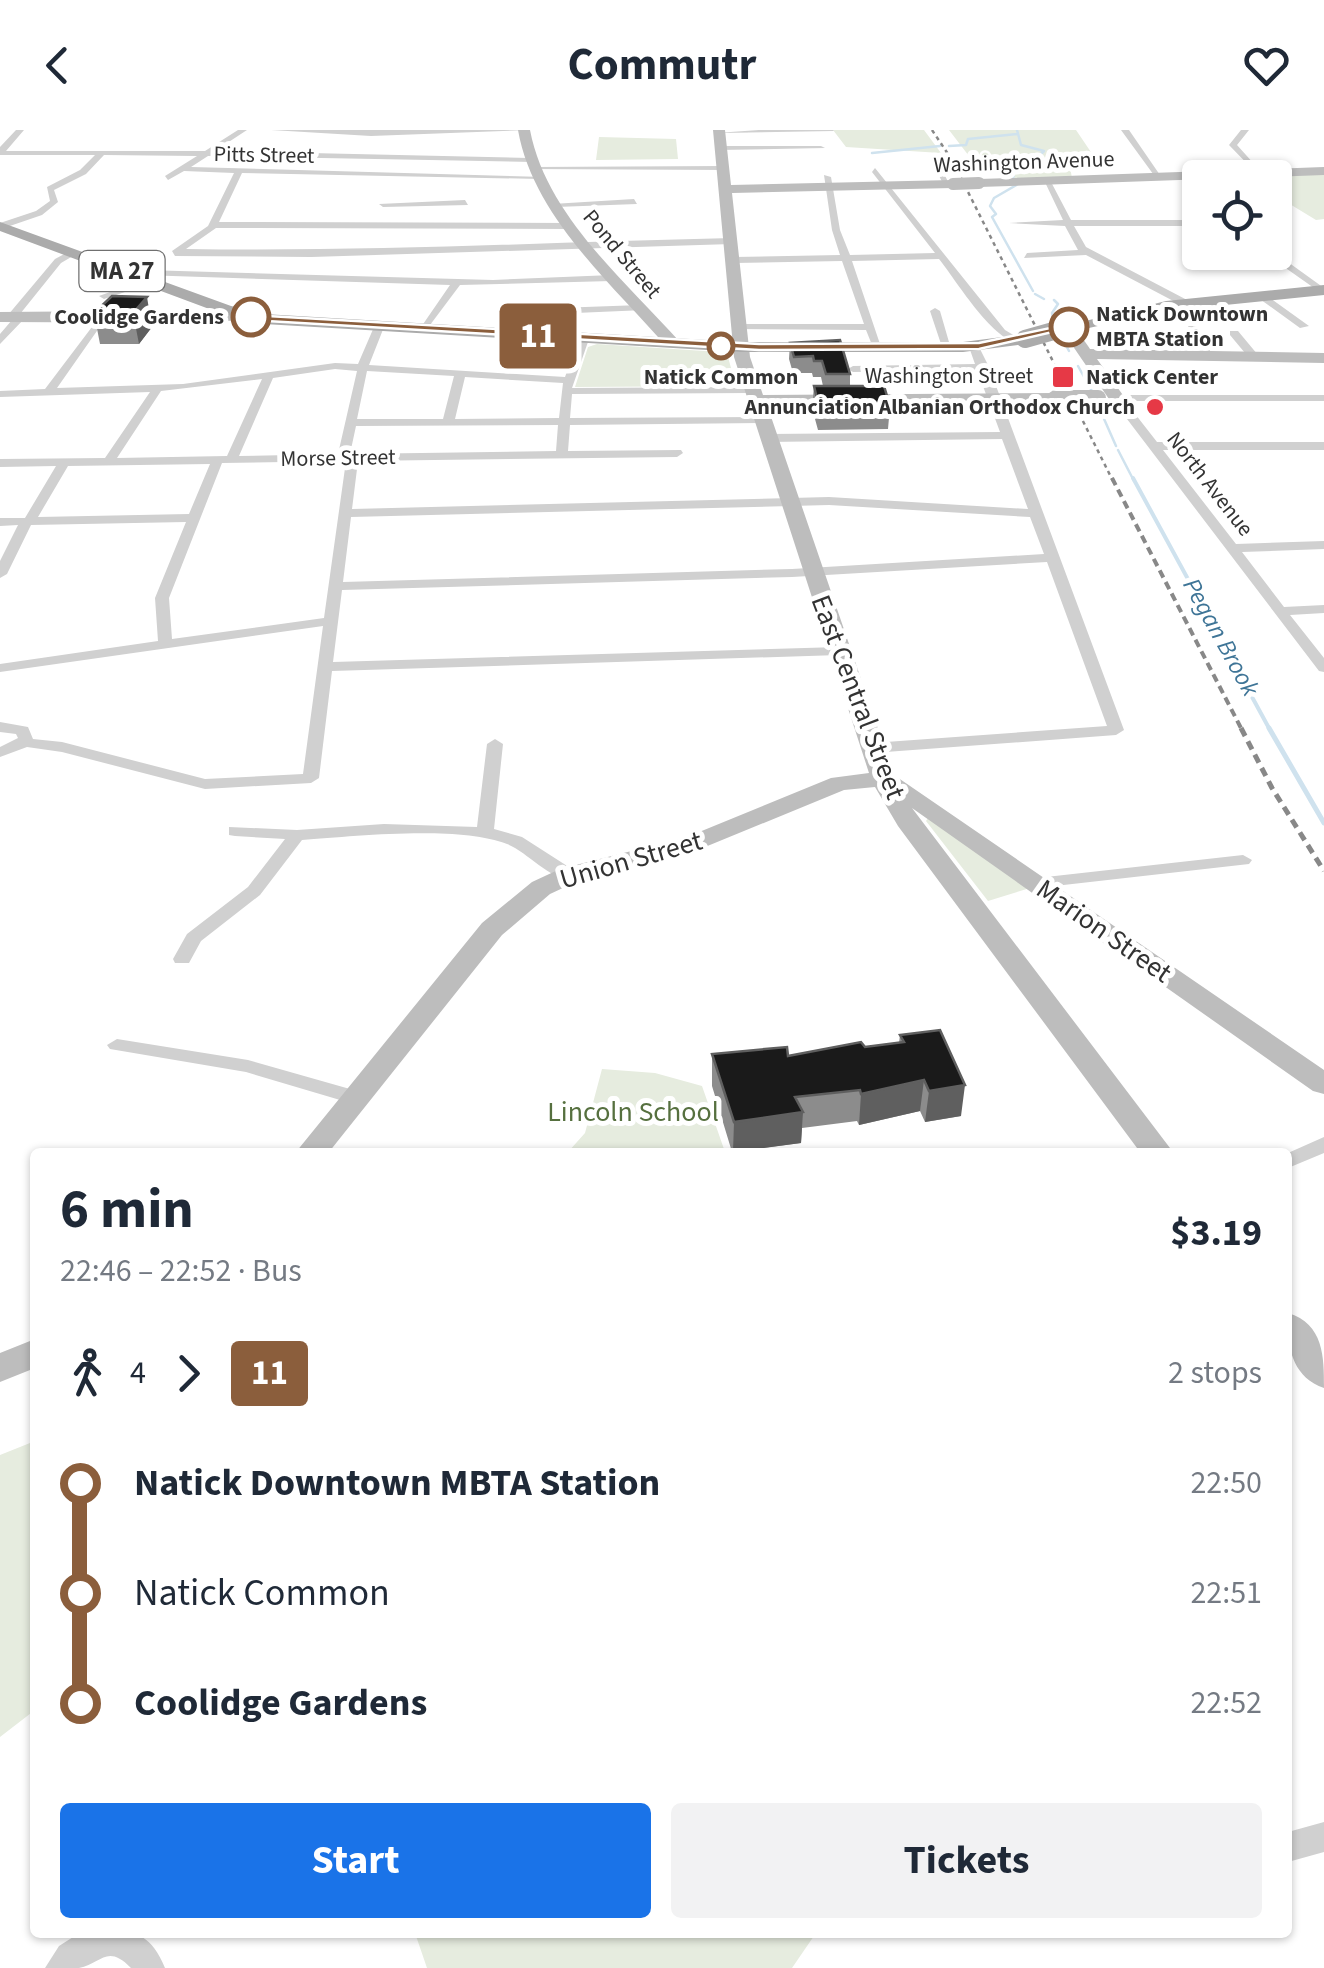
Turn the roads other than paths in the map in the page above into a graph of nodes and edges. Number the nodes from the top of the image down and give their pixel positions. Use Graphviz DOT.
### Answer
graph roads {
  1 [pos="20,130"];
  2 [pos="244,130"];
  3 [pos="275,130"];
  4 [pos="1124,130"];
  5 [pos="1246,130"];
  6 [pos="830,131"];
  7 [pos="720,132"];
  8 [pos="371,134"];
  9 [pos="522,136"];
  10 [pos="364,142"];
  11 [pos="479,143"];
  12 [pos="821,148"];
  13 [pos="102,152"];
  14 [pos="0,153"];
  15 [pos="207,154"];
  16 [pos="346,156"];
  17 [pos="1248,160"];
  18 [pos="936,163"];
  19 [pos="182,169"];
  20 [pos="723,170"];
  21 [pos="875,170"];
  22 [pos="238,171"];
  23 [pos="1324,171"];
  24 [pos="1292,172"];
  25 [pos="326,173"];
  26 [pos="539,174"];
  27 [pos="1182,175"];
  28 [pos="1158,176"];
  29 [pos="168,178"];
  30 [pos="464,178"];
  31 [pos="1046,180"];
  32 [pos="828,182"];
  33 [pos="950,184"];
  34 [pos="890,187"];
  35 [pos="465,202"];
  36 [pos="634,202"];
  37 [pos="383,204"];
  38 [pos="556,204"];
  39 [pos="1012,223"];
  40 [pos="1065,223"];
  41 [pos="1182,223"];
  42 [pos="213,225"];
  43 [pos="0,226"];
  44 [pos="571,226"];
  45 [pos="467,227"];
  46 [pos="732,241"];
  47 [pos="583,245"];
  48 [pos="177,252"];
  49 [pos="1088,252"];
  50 [pos="74,254"];
  51 [pos="302,254"];
  52 [pos="943,256"];
  53 [pos="1027,256"];
  54 [pos="845,257"];
  55 [pos="734,260"];
  56 [pos="1292,269"];
  57 [pos="144,277"];
  58 [pos="281,277"];
  59 [pos="612,278"];
  60 [pos="457,282"];
  61 [pos="1323,290"];
  62 [pos="104,296"];
  63 [pos="1260,296"];
  64 [pos="1185,303"];
  65 [pos="640,308"];
  66 [pos="934,311"];
  67 [pos="528,312"];
  68 [pos="244,315"];
  69 [pos="11,317"];
  70 [pos="101,318"];
  71 [pos="1304,326"];
  72 [pos="379,327"];
  73 [pos="870,327"];
  74 [pos="1192,328"];
  75 [pos="424,330"];
  76 [pos="1059,330"];
  77 [pos="1234,333"];
  78 [pos="740,337"];
  79 [pos="584,339"];
  80 [pos="1021,340"];
  81 [pos="0,341"];
  82 [pos="674,344"];
  83 [pos="974,346"];
  84 [pos="947,347"];
  85 [pos="845,348"];
  86 [pos="878,348"];
  87 [pos="1084,354"];
  88 [pos="1210,356"];
  89 [pos="1254,357"];
  90 [pos="1324,358"];
  91 [pos="363,366"];
  92 [pos="984,368"];
  93 [pos="461,372"];
  94 [pos="269,375"];
  95 [pos="568,386"];
  96 [pos="850,386"];
  97 [pos="156,389"];
  98 [pos="48,392"];
  99 [pos="0,394"];
  100 [pos="996,398"];
  101 [pos="1117,398"];
  102 [pos="1324,398"];
  103 [pos="759,412"];
  104 [pos="448,422"];
  105 [pos="564,422"];
  106 [pos="350,423"];
  107 [pos="1008,435"];
  108 [pos="1151,446"];
  109 [pos="1324,446"];
  110 [pos="677,453"];
  111 [pos="562,455"];
  112 [pos="348,458"];
  113 [pos="224,460"];
  114 [pos="109,461"];
  115 [pos="64,462"];
  116 [pos="0,463"];
  117 [pos="788,502"];
  118 [pos="345,513"];
  119 [pos="1034,513"];
  120 [pos="193,518"];
  121 [pos="0,522"];
  122 [pos="28,522"];
  123 [pos="1324,545"];
  124 [pos="1231,548"];
  125 [pos="1050,558"];
  126 [pos="811,572"];
  127 [pos="0,574"];
  128 [pos="336,586"];
  129 [pos="1324,609"];
  130 [pos="1280,611"];
  131 [pos="331,621"];
  132 [pos="165,644"];
  133 [pos="839,651"];
  134 [pos="324,667"];
  135 [pos="0,668"];
  136 [pos="1324,668"];
  137 [pos="0,727"];
  138 [pos="24,742"];
  139 [pos="495,744"];
  140 [pos="872,748"];
  141 [pos="0,752"];
  142 [pos="883,779"];
  143 [pos="236,830"];
  144 [pos="485,832"];
  145 [pos="297,836"];
  146 [pos="1242,860"];
  147 [pos="569,875"];
  148 [pos="1037,883"];
  149 [pos="182,959"];
  150 [pos="116,1045"];
  151 [pos="1324,1084"];
  152 [pos="357,1098"];
  153 [pos="1324,1144"];
  154 [pos="315,1148"];
  155 [pos="1155,1148"];
  156 [pos="1292,1159"];
  157 [pos="1292,1331"];
  158 [pos="30,1356"];
  159 [pos="0,1368"];
  160 [pos="1324,1374"];
  161 [pos="1324,1837"];
  162 [pos="1292,1846"];
  163 [pos="61,1968"];
  164 [pos="149,1968"];
  1 -- 14 [label="street"];
  2 -- 15 [label="street"];
  3 -- 8 [label="street"];
  4 -- 28 [label="street"];
  5 -- 17 [label="street"];
  6 -- 7 [label="street"];
  7 -- 20 [label="street, East Central Street"];
  8 -- 9 [label="street"];
  8 -- 10 [label="street"];
  9 -- 26 [label="street, Pond Street"];
  10 -- 11 [label="street"];
  10 -- 16 [label="street"];
  12 -- 20 [label="street"];
  13 -- 14 [label="street, Pitts Street"];
  13 -- 15 [label="street, Pitts Street"];
  13 -- 43 [label="street"];
  15 -- 16 [label="street, Pitts Street"];
  15 -- 19 [label="street"];
  16 -- 25 [label="street"];
  16 -- 26 [label="street, Pitts Street"];
  18 -- 33 [label="street"];
  19 -- 22 [label="street"];
  19 -- 29 [label="street"];
  20 -- 26 [label="street"];
  20 -- 32 [label="street, Washington Avenue"];
  20 -- 46 [label="street, East Central Street"];
  21 -- 34 [label="street"];
  22 -- 25 [label="street"];
  22 -- 42 [label="street"];
  23 -- 24 [label="street, Washington Avenue"];
  25 -- 30 [label="street"];
  26 -- 30 [label="street"];
  26 -- 38 [label="street, Pond Street"];
  27 -- 28 [label="street, Washington Avenue"];
  28 -- 31 [label="street, Washington Avenue"];
  30 -- 35 [label="street"];
  31 -- 33 [label="street, Washington Avenue, bridge"];
  31 -- 40 [label="street"];
  32 -- 34 [label="street, Washington Avenue"];
  32 -- 54 [label="street"];
  33 -- 34 [label="street, Washington Avenue"];
  34 -- 52 [label="street"];
  35 -- 37 [label="street"];
  35 -- 45 [label="street"];
  36 -- 38 [label="street"];
  38 -- 44 [label="street, Pond Street"];
  39 -- 40 [label="street"];
  40 -- 41 [label="street"];
  40 -- 49 [label="street"];
  42 -- 45 [label="street"];
  42 -- 48 [label="street"];
  43 -- 50 [label="main road, MA 27"];
  44 -- 45 [label="street"];
  44 -- 47 [label="street, Pond Street"];
  46 -- 47 [label="street"];
  46 -- 55 [label="street, East Central Street"];
  47 -- 51 [label="street"];
  47 -- 59 [label="street, Pond Street"];
  48 -- 51 [label="street"];
  48 -- 57 [label="street"];
  49 -- 53 [label="street"];
  49 -- 64 [label="street"];
  50 -- 57 [label="main road, MA 27"];
  50 -- 69 [label="street"];
  51 -- 58 [label="street"];
  52 -- 54 [label="street"];
  52 -- 80 [label="street"];
  54 -- 55 [label="street"];
  54 -- 73 [label="street"];
  55 -- 78 [label="street, East Central Street"];
  56 -- 61 [label="street"];
  57 -- 58 [label="street"];
  57 -- 62 [label="street"];
  57 -- 68 [label="main road, MA 27"];
  58 -- 60 [label="street"];
  59 -- 60 [label="street"];
  59 -- 65 [label="street, Pond Street"];
  60 -- 75 [label="street"];
  61 -- 63 [label="main road, MA 27"];
  63 -- 64 [label="main road, MA 27"];
  63 -- 71 [label="street"];
  64 -- 76 [label="main road, MA 27"];
  65 -- 67 [label="street"];
  65 -- 82 [label="street, Pond Street"];
  66 -- 84 [label="street"];
  68 -- 70 [label="street"];
  68 -- 72 [label="main road, MA 27"];
  69 -- 70 [label="street"];
  69 -- 81 [label="street"];
  70 -- 98 [label="street"];
  72 -- 75 [label="main road, MA 27"];
  72 -- 91 [label="street"];
  73 -- 78 [label="street"];
  73 -- 86 [label="street"];
  74 -- 88 [label="street"];
  75 -- 79 [label="main road, MA 27"];
  76 -- 80 [label="main road, MA 27, bridge"];
  76 -- 87 [label="street, North Avenue"];
  77 -- 89 [label="street"];
  78 -- 82 [label="main road, MA 27"];
  78 -- 85 [label="main road, MA 27"];
  78 -- 103 [label="street, East Central Street"];
  79 -- 82 [label="main road, MA 27"];
  79 -- 95 [label="street"];
  80 -- 83 [label="main road, MA 27"];
  83 -- 84 [label="main road, MA 27"];
  83 -- 92 [label="street"];
  84 -- 86 [label="main road, MA 27"];
  85 -- 86 [label="main road, MA 27"];
  85 -- 96 [label="street"];
  87 -- 88 [label="street"];
  87 -- 101 [label="street, North Avenue"];
  88 -- 89 [label="street"];
  89 -- 90 [label="street"];
  91 -- 93 [label="street"];
  91 -- 94 [label="street"];
  91 -- 106 [label="street"];
  92 -- 96 [label="street"];
  92 -- 100 [label="street"];
  93 -- 95 [label="street"];
  93 -- 104 [label="street"];
  94 -- 97 [label="street"];
  94 -- 113 [label="street"];
  95 -- 103 [label="street"];
  95 -- 105 [label="street"];
  96 -- 100 [label="street, Washington Street"];
  96 -- 103 [label="street, Washington Street"];
  97 -- 98 [label="street"];
  97 -- 114 [label="street"];
  98 -- 99 [label="street"];
  100 -- 101 [label="street, Washington Street, bridge"];
  100 -- 107 [label="street"];
  101 -- 102 [label="street, Washington Street"];
  101 -- 108 [label="street, North Avenue"];
  103 -- 105 [label="street"];
  103 -- 107 [label="street"];
  103 -- 117 [label="street, East Central Street"];
  104 -- 105 [label="street"];
  104 -- 106 [label="street"];
  105 -- 111 [label="street"];
  106 -- 112 [label="street"];
  107 -- 119 [label="street"];
  108 -- 109 [label="street"];
  108 -- 124 [label="street, North Avenue"];
  110 -- 111 [label="street, Morse Street"];
  111 -- 112 [label="street, Morse Street"];
  112 -- 113 [label="street, Morse Street"];
  112 -- 118 [label="street"];
  113 -- 114 [label="street, Morse Street"];
  113 -- 120 [label="street"];
  114 -- 115 [label="street, Morse Street"];
  115 -- 116 [label="street, Morse Street"];
  115 -- 122 [label="street"];
  117 -- 118 [label="street"];
  117 -- 119 [label="street"];
  117 -- 126 [label="street, East Central Street"];
  118 -- 128 [label="street"];
  119 -- 125 [label="street"];
  120 -- 122 [label="street"];
  120 -- 132 [label="street"];
  121 -- 122 [label="street"];
  122 -- 127 [label="street"];
  123 -- 124 [label="street"];
  124 -- 130 [label="street, North Avenue"];
  125 -- 126 [label="street"];
  125 -- 140 [label="street"];
  126 -- 128 [label="street"];
  126 -- 133 [label="street, East Central Street"];
  128 -- 131 [label="street"];
  129 -- 130 [label="street"];
  130 -- 136 [label="street, North Avenue"];
  131 -- 132 [label="street"];
  131 -- 134 [label="street"];
  132 -- 135 [label="street"];
  133 -- 134 [label="street"];
  133 -- 140 [label="street, East Central Street"];
  134 -- 138 [label="street"];
  137 -- 138 [label="street"];
  138 -- 141 [label="street"];
  139 -- 144 [label="street"];
  140 -- 142 [label="street, East Central Street"];
  142 -- 147 [label="street, Union Street"];
  142 -- 148 [label="street, Marion Street"];
  142 -- 155 [label="street, East Central Street"];
  143 -- 145 [label="street"];
  144 -- 145 [label="street"];
  144 -- 147 [label="street"];
  145 -- 149 [label="street"];
  146 -- 148 [label="street"];
  147 -- 152 [label="street, Union Street"];
  148 -- 151 [label="street, Marion Street"];
  150 -- 152 [label="street"];
  152 -- 154 [label="street, Union Street"];
  153 -- 156 [label="street"];
  157 -- 160 [label="street"];
  158 -- 159 [label="street"];
  161 -- 162 [label="street"];
  163 -- 164 [label="street"];
}
